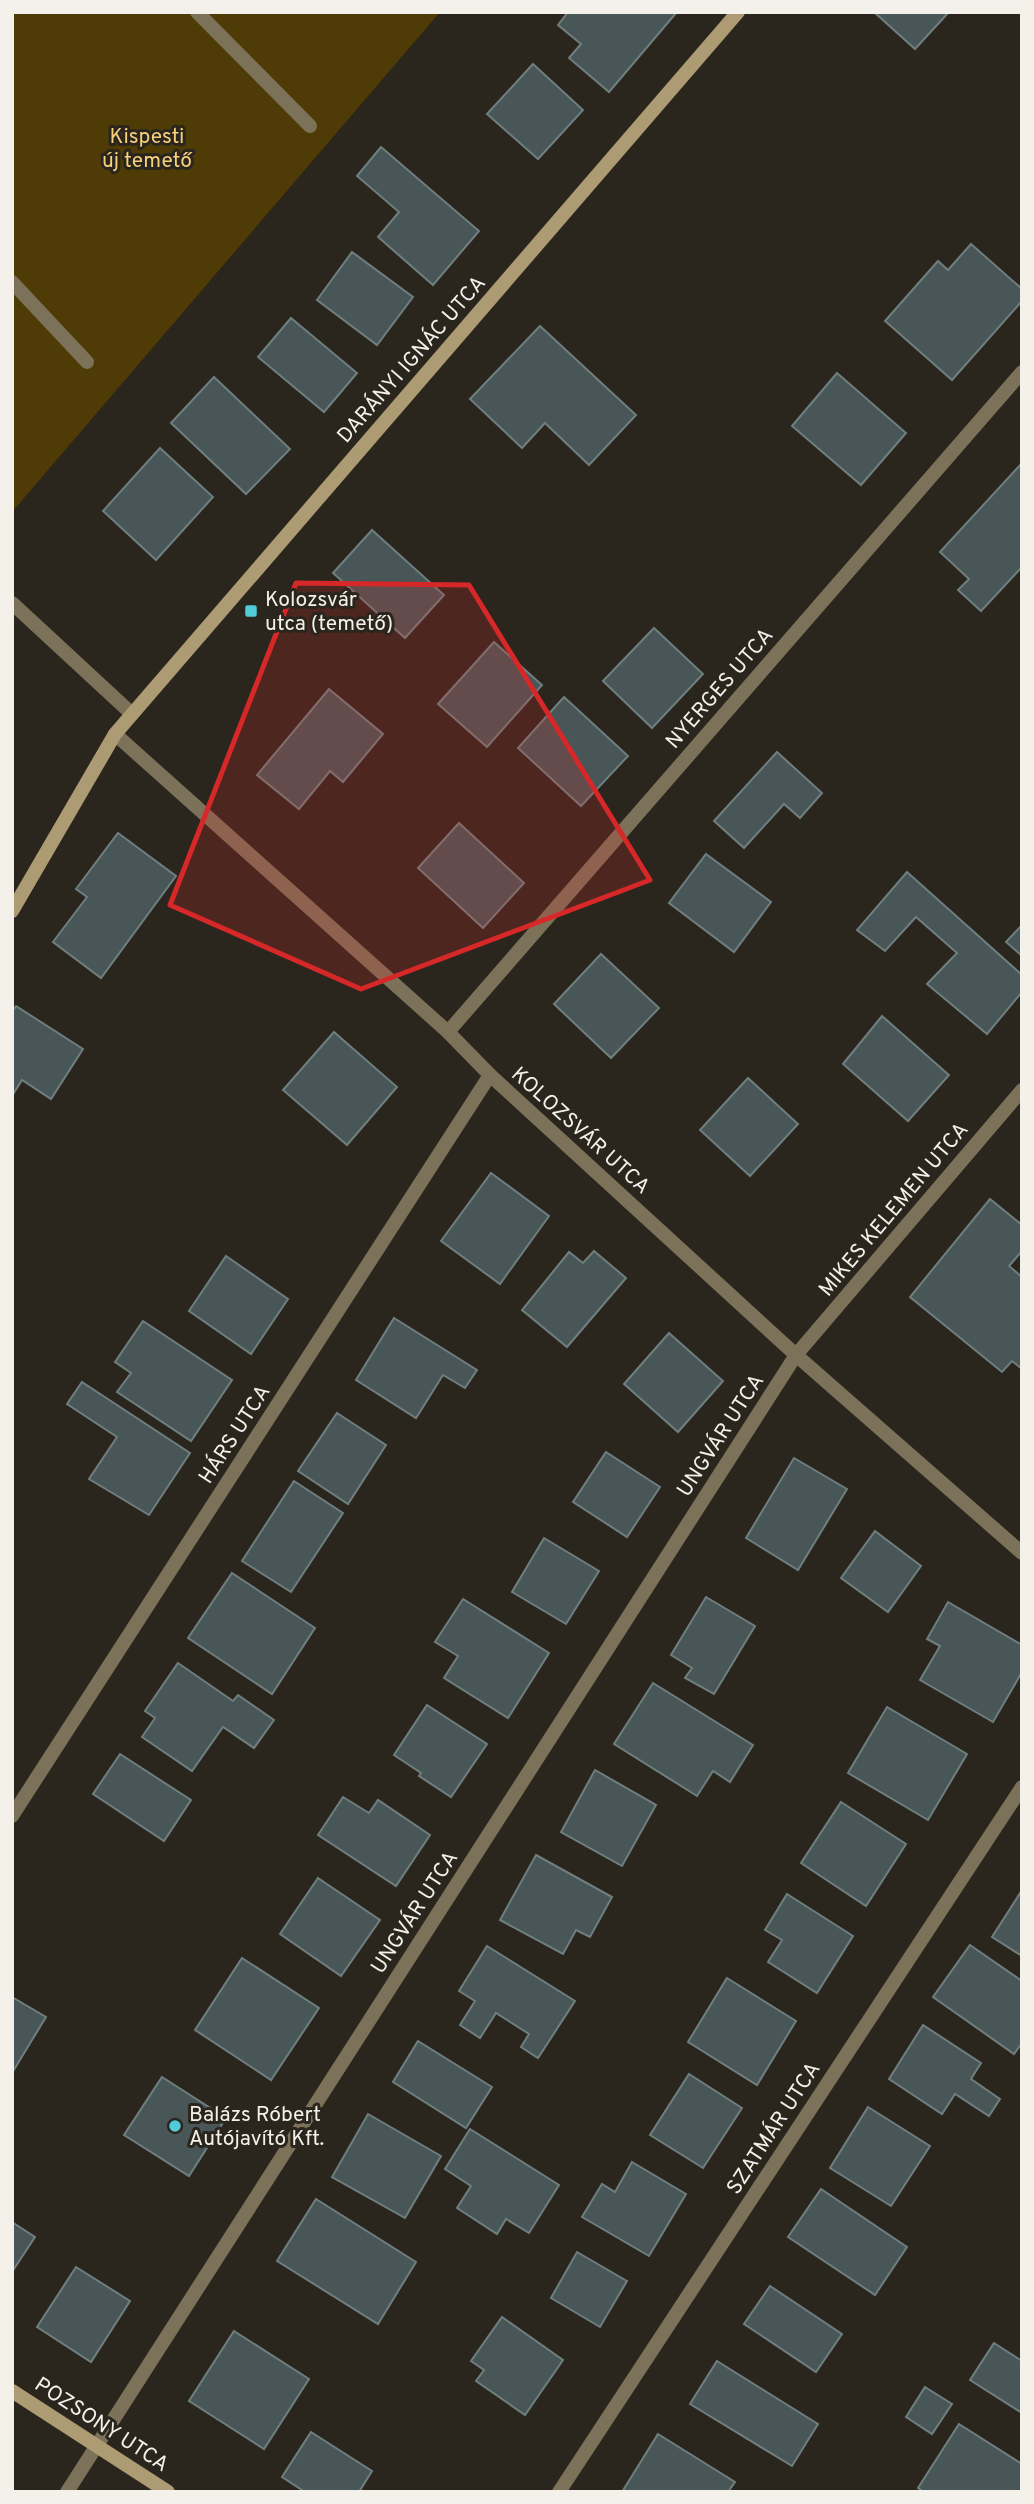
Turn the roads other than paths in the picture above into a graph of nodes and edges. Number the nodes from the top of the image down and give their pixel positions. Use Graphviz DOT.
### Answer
graph roads {
  1 [pos="197,12"];
  2 [pos="738,12"];
  3 [pos="310,126"];
  4 [pos="12,282"];
  5 [pos="87,362"];
  6 [pos="1022,372"];
  7 [pos="12,603"];
  8 [pos="132,714"];
  9 [pos="116,734"];
  10 [pos="12,911"];
  11 [pos="448,1032"];
  12 [pos="490,1075"];
  13 [pos="1022,1090"];
  14 [pos="796,1355"];
  15 [pos="1022,1553"];
  16 [pos="1022,1787"];
  17 [pos="12,1816"];
  18 [pos="12,2391"];
  19 [pos="97,2446"];
  20 [pos="67,2492"];
  21 [pos="168,2492"];
  22 [pos="559,2492"];
  1 -- 3 [label="street"];
  2 -- 8 [label="street, DARÁNYI IGNÁC UTCA"];
  4 -- 5 [label="street"];
  6 -- 11 [label="street, NYERGES UTCA"];
  7 -- 8 [label="street"];
  8 -- 9 [label="street, DARÁNYI IGNÁC UTCA"];
  9 -- 10 [label="street, DARÁNYI IGNÁC UTCA"];
  9 -- 11 [label="street, KOLOZSVÁR UTCA"];
  11 -- 12 [label="street, KOLOZSVÁR UTCA"];
  12 -- 14 [label="street, KOLOZSVÁR UTCA"];
  12 -- 17 [label="street, HÁRS UTCA"];
  13 -- 14 [label="street, MIKES KELEMEN UTCA"];
  14 -- 15 [label="street, KOLOZSVÁR UTCA"];
  14 -- 19 [label="street, UNGVÁR UTCA"];
  16 -- 22 [label="street, SZATMÁR UTCA"];
  18 -- 19 [label="street, POZSONY UTCA"];
  19 -- 20 [label="street, UNGVÁR UTCA"];
  19 -- 21 [label="street, POZSONY UTCA"];
}
